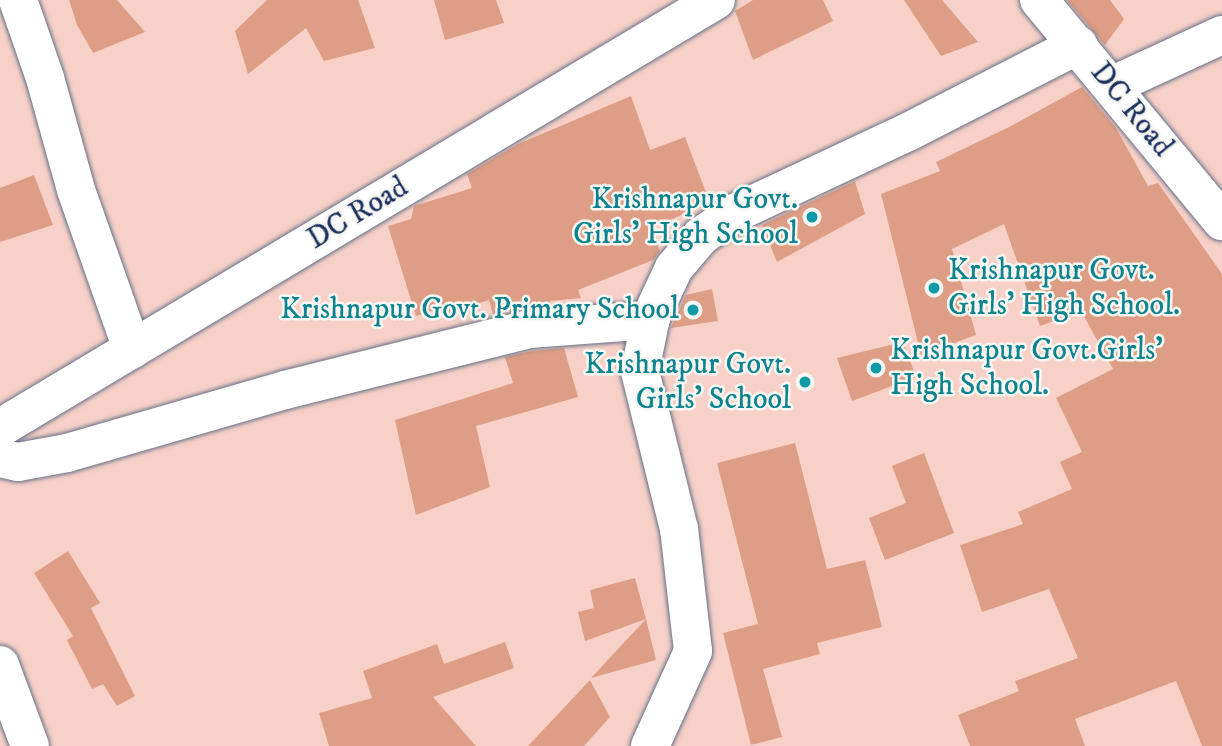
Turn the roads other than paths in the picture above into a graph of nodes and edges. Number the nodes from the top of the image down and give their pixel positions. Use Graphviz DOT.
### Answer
graph roads {
  1 [pos="18,0"];
  2 [pos="716,0"];
  3 [pos="1039,0"];
  4 [pos="1222,35"];
  5 [pos="1077,45"];
  6 [pos="1111,86"];
  7 [pos="1222,221"];
  8 [pos="651,320"];
  9 [pos="132,349"];
  10 [pos="0,428"];
  11 [pos="0,458"];
  12 [pos="0,665"];
  13 [pos="30,746"];
  14 [pos="650,746"];
  1 -- 9 [label="street"];
  2 -- 9 [label="street, DC Road"];
  3 -- 5 [label="street, DC Road"];
  4 -- 6 [label="street"];
  5 -- 6 [label="street, DC Road"];
  5 -- 8 [label="street"];
  6 -- 7 [label="street, DC Road"];
  8 -- 11 [label="street"];
  8 -- 14 [label="street"];
  9 -- 10 [label="street, DC Road"];
  12 -- 13 [label="street"];
}
